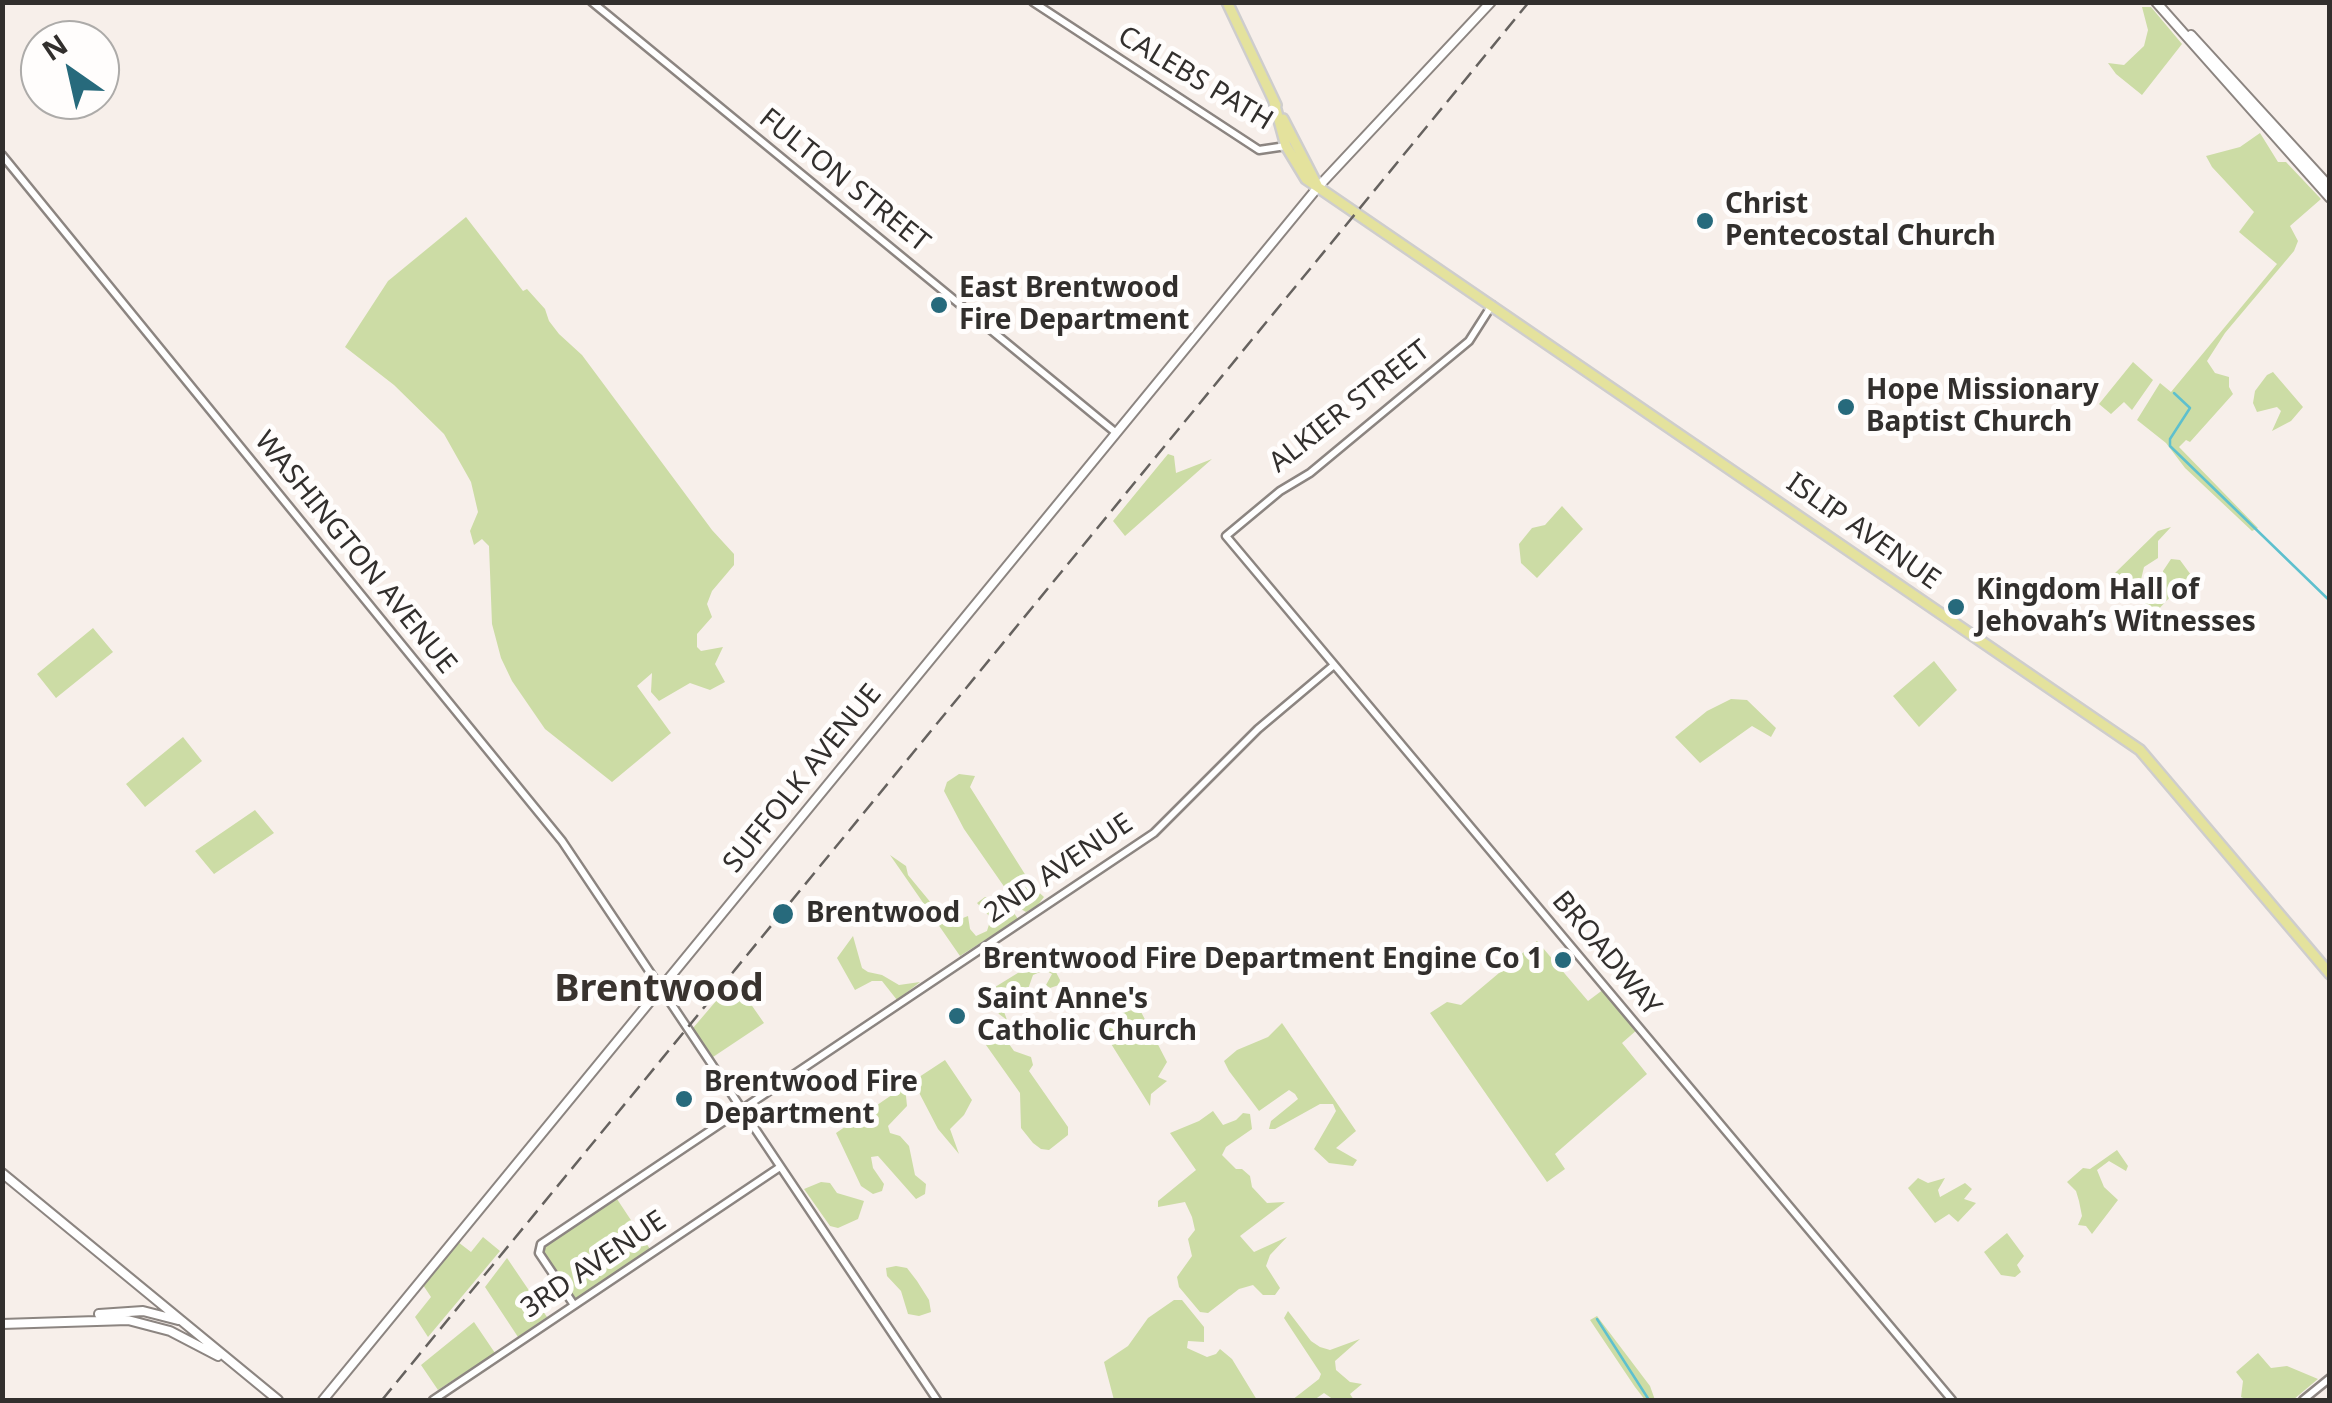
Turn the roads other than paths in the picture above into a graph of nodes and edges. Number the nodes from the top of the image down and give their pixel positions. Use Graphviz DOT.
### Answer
graph roads {
  1 [pos="592,2"];
  2 [pos="1033,2"];
  3 [pos="1227,2"];
  4 [pos="1490,2"];
  5 [pos="2158,2"];
  6 [pos="1274,102"];
  7 [pos="1286,146"];
  8 [pos="1300,154"];
  9 [pos="2,156"];
  10 [pos="2330,186"];
  11 [pos="1318,187"];
  12 [pos="2330,198"];
  13 [pos="1492,305"];
  14 [pos="1115,432"];
  15 [pos="1226,536"];
  16 [pos="1334,666"];
  17 [pos="2330,974"];
  18 [pos="660,988"];
  19 [pos="743,1111"];
  20 [pos="780,1167"];
  21 [pos="2,1173"];
  22 [pos="154,1298"];
  23 [pos="574,1305"];
  24 [pos="143,1311"];
  25 [pos="163,1314"];
  26 [pos="45,1322"];
  27 [pos="2,1324"];
  28 [pos="193,1329"];
  29 [pos="170,1330"];
  30 [pos="242,1372"];
  31 [pos="2330,1378"];
  32 [pos="278,1400"];
  33 [pos="323,1400"];
  34 [pos="433,1400"];
  35 [pos="938,1400"];
  36 [pos="1952,1400"];
  37 [pos="2303,1400"];
  1 -- 14 [label="street, FULTON STREET"];
  2 -- 7 [label="street, CALEBS PATH"];
  3 -- 6 [label="main road"];
  4 -- 11 [label="main road, SUFFOLK AVENUE"];
  5 -- 10 [label="main road"];
  5 -- 12 [label="main road"];
  6 -- 7 [label="main road"];
  6 -- 8 [label="main road"];
  7 -- 8 [label="main road"];
  7 -- 11 [label="main road"];
  8 -- 11 [label="main road"];
  9 -- 18 [label="street, WASHINGTON AVENUE"];
  11 -- 13 [label="main road, ISLIP AVENUE"];
  11 -- 14 [label="main road, SUFFOLK AVENUE"];
  13 -- 15 [label="street, ALKIER STREET"];
  13 -- 17 [label="main road, ISLIP AVENUE"];
  14 -- 18 [label="main road, SUFFOLK AVENUE"];
  15 -- 16 [label="street, BROADWAY"];
  16 -- 19 [label="street, 2ND AVENUE"];
  16 -- 36 [label="street, BROADWAY"];
  18 -- 19 [label="street, WASHINGTON AVENUE"];
  18 -- 33 [label="main road, SUFFOLK AVENUE"];
  19 -- 20 [label="street, WASHINGTON AVENUE"];
  19 -- 23 [label="street, 2ND AVENUE"];
  20 -- 23 [label="street, 3RD AVENUE"];
  20 -- 35 [label="street, WASHINGTON AVENUE"];
  21 -- 22 [label="main road"];
  22 -- 24 [label="main road"];
  22 -- 25 [label="main road"];
  22 -- 28 [label="main road"];
  23 -- 34 [label="street, 3RD AVENUE"];
  24 -- 25 [label="main road"];
  24 -- 26 [label="main road"];
  25 -- 28 [label="main road"];
  25 -- 29 [label="main road"];
  26 -- 27 [label="main road"];
  26 -- 29 [label="main road"];
  28 -- 30 [label="main road"];
  29 -- 30 [label="main road"];
  30 -- 32 [label="main road"];
  31 -- 37 [label="street"];
}
